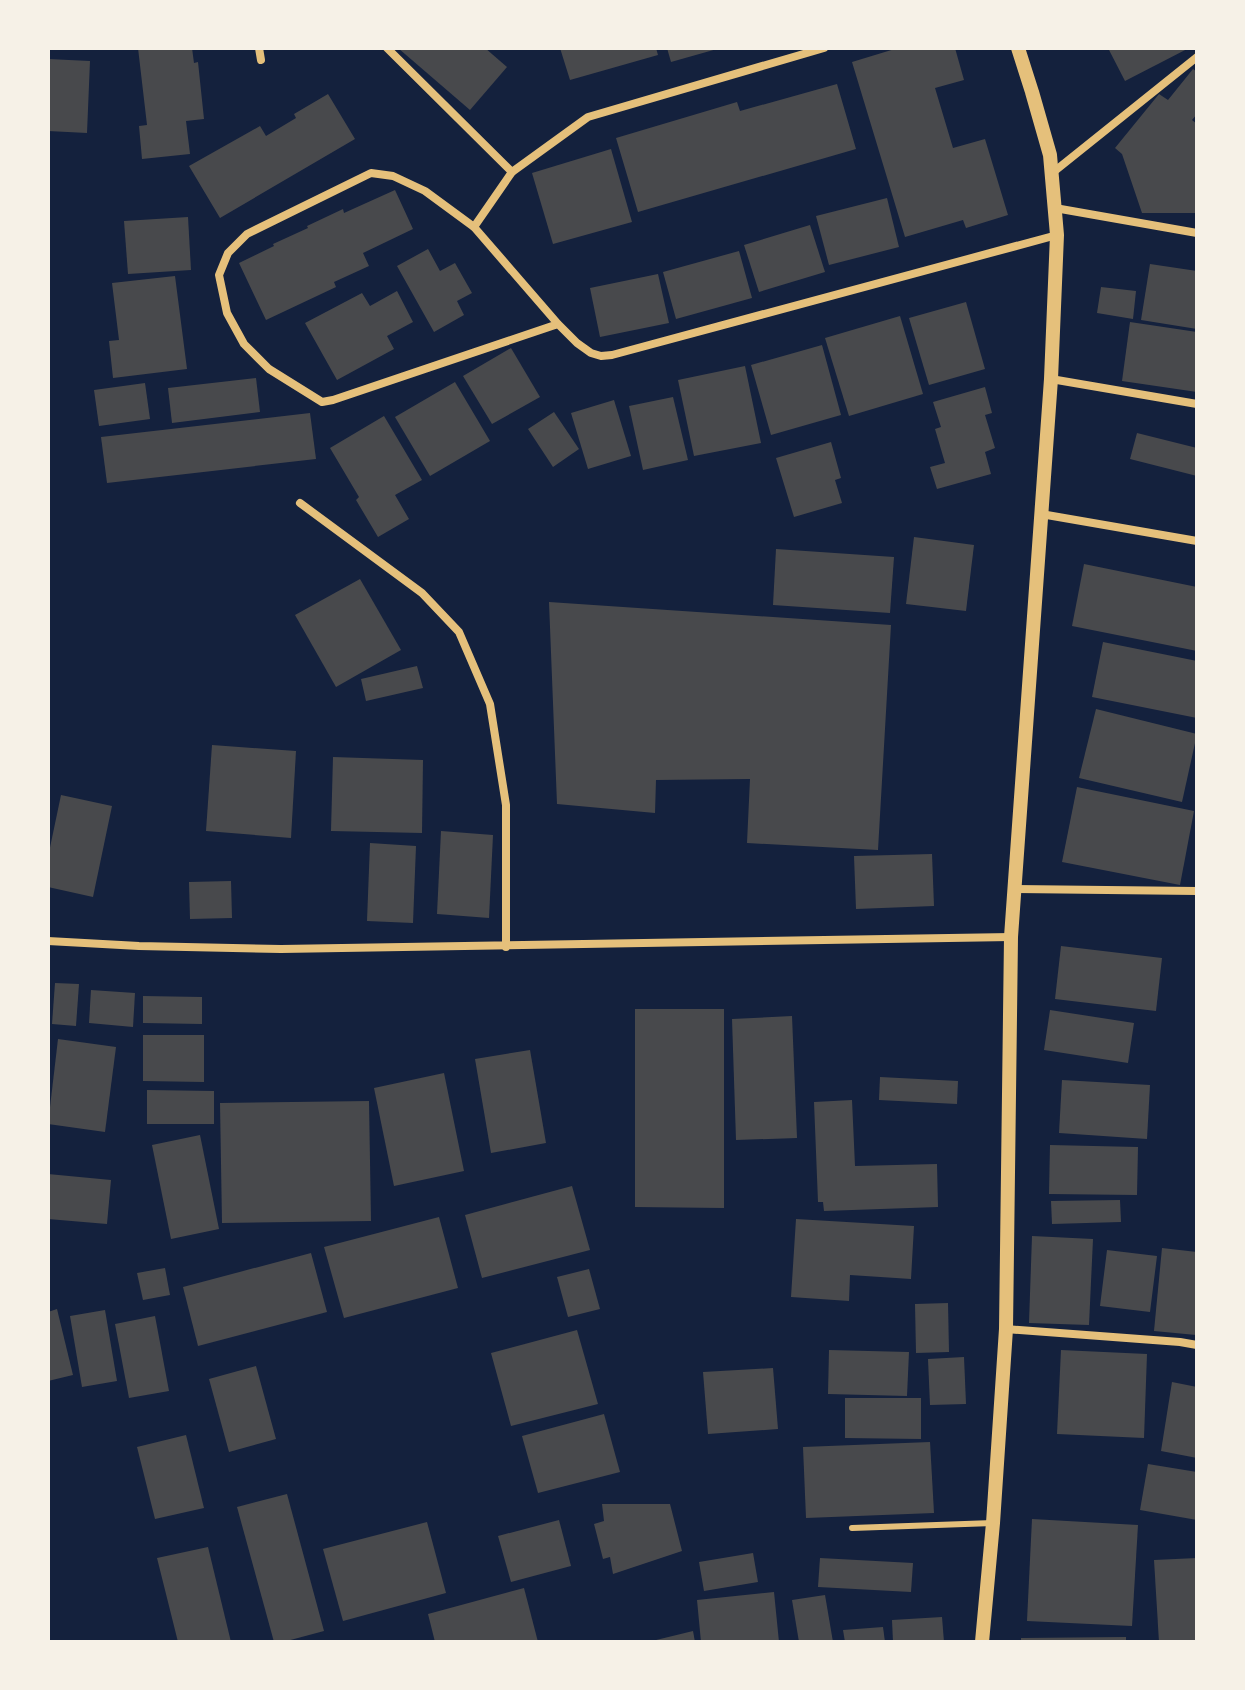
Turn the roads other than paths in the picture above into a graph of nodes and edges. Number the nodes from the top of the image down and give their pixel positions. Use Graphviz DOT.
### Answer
graph roads {
  1 [pos="259,48"];
  2 [pos="387,48"];
  3 [pos="824,48"];
  4 [pos="1018,48"];
  5 [pos="1197,57"];
  6 [pos="261,60"];
  7 [pos="512,172"];
  8 [pos="1051,174"];
  9 [pos="1055,208"];
  10 [pos="474,227"];
  11 [pos="1197,233"];
  12 [pos="1057,235"];
  13 [pos="558,324"];
  14 [pos="1051,379"];
  15 [pos="1197,404"];
  16 [pos="300,503"];
  17 [pos="1041,514"];
  18 [pos="1197,541"];
  19 [pos="1015,889"];
  20 [pos="1197,891"];
  21 [pos="1011,937"];
  22 [pos="48,941"];
  23 [pos="506,947"];
  24 [pos="1006,1329"];
  25 [pos="1197,1345"];
  26 [pos="993,1523"];
  27 [pos="852,1528"];
  28 [pos="982,1642"];
  1 -- 6 [label="street"];
  2 -- 7 [label="street"];
  3 -- 7 [label="street"];
  4 -- 8 [label="street"];
  5 -- 8 [label="street"];
  7 -- 10 [label="street"];
  8 -- 9 [label="street"];
  9 -- 11 [label="street"];
  9 -- 12 [label="street"];
  10 -- 13 [label="street"];
  10 -- 13 [label="street"];
  12 -- 13 [label="street"];
  12 -- 14 [label="street"];
  14 -- 15 [label="street"];
  14 -- 17 [label="street"];
  16 -- 23 [label="street"];
  17 -- 18 [label="street"];
  17 -- 19 [label="street"];
  19 -- 20 [label="street"];
  19 -- 21 [label="street"];
  21 -- 23 [label="street"];
  21 -- 24 [label="street"];
  22 -- 23 [label="street"];
  24 -- 25 [label="street"];
  24 -- 26 [label="street"];
  26 -- 27 [label="lane"];
  26 -- 28 [label="street"];
}
